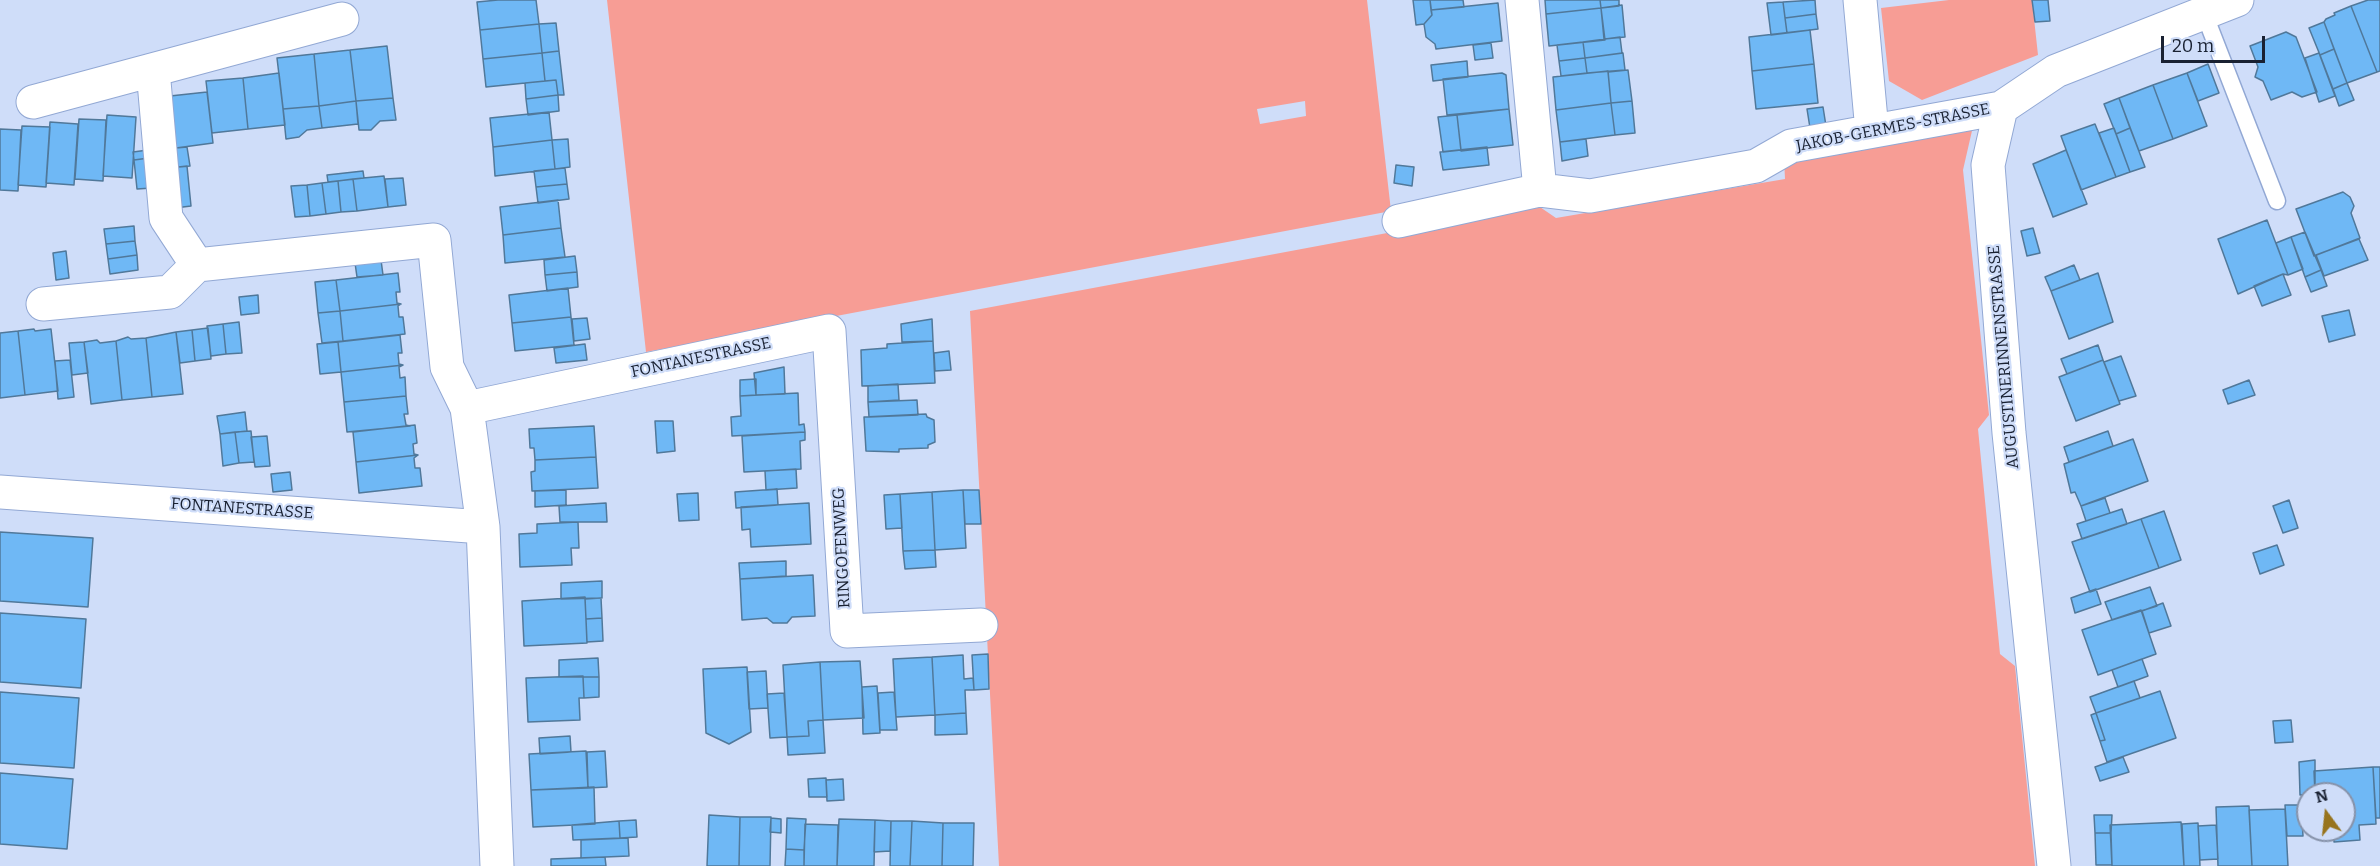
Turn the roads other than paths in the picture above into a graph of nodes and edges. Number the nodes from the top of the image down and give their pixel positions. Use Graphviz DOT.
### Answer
graph roads {
  1 [pos="1522,0"];
  2 [pos="1860,0"];
  3 [pos="2237,0"];
  4 [pos="2204,13"];
  5 [pos="342,19"];
  6 [pos="153,70"];
  7 [pos="33,102"];
  8 [pos="2001,108"];
  9 [pos="1872,131"];
  10 [pos="1540,190"];
  11 [pos="2277,201"];
  12 [pos="1399,221"];
  13 [pos="196,265"];
  14 [pos="43,304"];
  15 [pos="829,331"];
  16 [pos="467,408"];
  17 [pos="0,492"];
  18 [pos="483,527"];
  19 [pos="981,625"];
  20 [pos="497,866"];
  21 [pos="2054,866"];
  1 -- 10 [label="street"];
  2 -- 9 [label="street"];
  3 -- 4 [label="street"];
  4 -- 8 [label="street"];
  4 -- 11 [label="lane"];
  5 -- 6 [label="street"];
  6 -- 7 [label="street"];
  6 -- 13 [label="street"];
  8 -- 9 [label="street, JAKOB-GERMES-STRASSE"];
  8 -- 21 [label="street, AUGUSTINERINNENSTRASSE"];
  9 -- 10 [label="street, JAKOB-GERMES-STRASSE"];
  10 -- 12 [label="street, JAKOB-GERMES-STRASSE"];
  13 -- 14 [label="street"];
  13 -- 16 [label="street"];
  15 -- 16 [label="street, FONTANESTRASSE"];
  15 -- 19 [label="street, RINGOFENWEG"];
  16 -- 18 [label="street"];
  17 -- 18 [label="street, FONTANESTRASSE"];
  18 -- 20 [label="street"];
}
